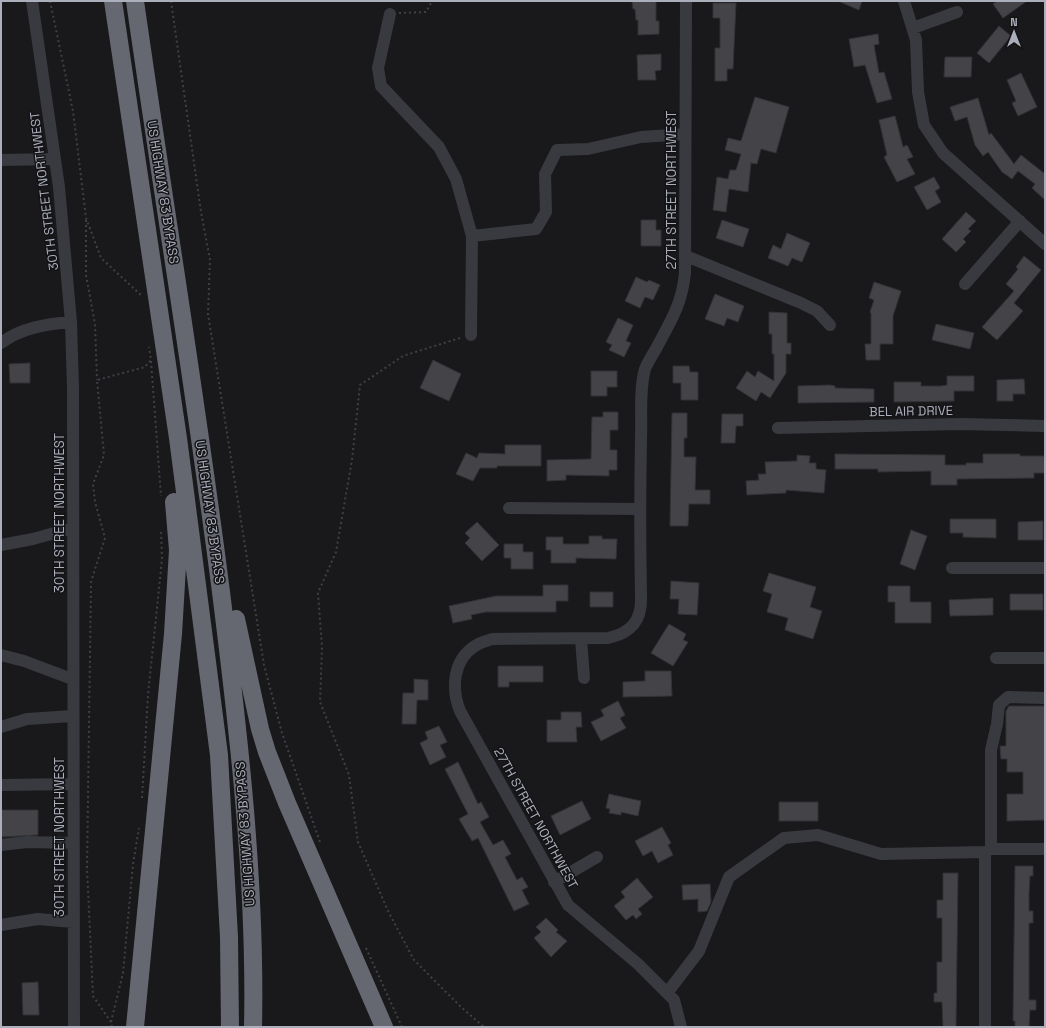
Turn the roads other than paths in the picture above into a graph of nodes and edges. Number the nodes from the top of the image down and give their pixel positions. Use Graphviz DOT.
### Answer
graph roads {
  1 [pos="32,1"];
  2 [pos="113,1"];
  3 [pos="135,1"];
  4 [pos="686,1"];
  5 [pos="904,1"];
  6 [pos="957,12"];
  7 [pos="390,14"];
  8 [pos="913,28"];
  9 [pos="685,134"];
  10 [pos="55,159"];
  11 [pos="1,160"];
  12 [pos="1020,220"];
  13 [pos="472,236"];
  14 [pos="1045,244"];
  15 [pos="686,256"];
  16 [pos="965,284"];
  17 [pos="71,322"];
  18 [pos="830,325"];
  19 [pos="471,335"];
  20 [pos="1,343"];
  21 [pos="172,411"];
  22 [pos="1045,426"];
  23 [pos="778,428"];
  24 [pos="200,441"];
  25 [pos="509,508"];
  26 [pos="640,509"];
  27 [pos="72,528"];
  28 [pos="1,545"];
  29 [pos="952,568"];
  30 [pos="1045,568"];
  31 [pos="582,639"];
  32 [pos="1,656"];
  33 [pos="996,658"];
  34 [pos="1045,658"];
  35 [pos="584,678"];
  36 [pos="72,679"];
  37 [pos="1045,698"];
  38 [pos="72,716"];
  39 [pos="1,727"];
  40 [pos="73,784"];
  41 [pos="1,785"];
  42 [pos="73,843"];
  43 [pos="1,845"];
  44 [pos="1045,849"];
  45 [pos="988,850"];
  46 [pos="597,857"];
  47 [pos="554,882"];
  48 [pos="73,922"];
  49 [pos="1,925"];
  50 [pos="667,994"];
  51 [pos="74,1027"];
  52 [pos="135,1027"];
  53 [pos="230,1027"];
  54 [pos="253,1027"];
  55 [pos="384,1027"];
  56 [pos="681,1027"];
  57 [pos="984,1027"];
  1 -- 10 [label="street, 30TH STREET NORTHWEST"];
  2 -- 21 [label="highway, US HIGHWAY 83 BYPASS"];
  3 -- 24 [label="highway, US HIGHWAY 83 BYPASS"];
  4 -- 9 [label="street, 27TH STREET NORTHWEST"];
  5 -- 8 [label="street"];
  6 -- 8 [label="street"];
  7 -- 13 [label="street"];
  8 -- 12 [label="street"];
  9 -- 13 [label="street"];
  9 -- 15 [label="street, 27TH STREET NORTHWEST"];
  10 -- 11 [label="street"];
  10 -- 17 [label="street, 30TH STREET NORTHWEST"];
  12 -- 14 [label="street"];
  12 -- 16 [label="street"];
  13 -- 19 [label="street"];
  15 -- 18 [label="street"];
  15 -- 26 [label="street, 27TH STREET NORTHWEST"];
  17 -- 20 [label="street"];
  17 -- 27 [label="street, 30TH STREET NORTHWEST"];
  21 -- 52 [label="highway"];
  21 -- 53 [label="highway, US HIGHWAY 83 BYPASS"];
  22 -- 23 [label="street, BEL AIR DRIVE"];
  24 -- 54 [label="highway, US HIGHWAY 83 BYPASS"];
  24 -- 55 [label="highway"];
  25 -- 26 [label="street"];
  26 -- 31 [label="street"];
  27 -- 28 [label="street"];
  27 -- 36 [label="street, 30TH STREET NORTHWEST"];
  29 -- 30 [label="street"];
  31 -- 35 [label="street"];
  31 -- 47 [label="street, 27TH STREET NORTHWEST"];
  32 -- 36 [label="street"];
  33 -- 34 [label="street"];
  36 -- 38 [label="street, 30TH STREET NORTHWEST"];
  37 -- 45 [label="street"];
  38 -- 39 [label="street"];
  38 -- 40 [label="street, 30TH STREET NORTHWEST"];
  40 -- 41 [label="street"];
  40 -- 42 [label="street, 30TH STREET NORTHWEST"];
  42 -- 43 [label="street"];
  42 -- 48 [label="street, 30TH STREET NORTHWEST"];
  44 -- 45 [label="street"];
  45 -- 50 [label="street"];
  45 -- 57 [label="street"];
  46 -- 47 [label="street"];
  47 -- 50 [label="street, 27TH STREET NORTHWEST"];
  48 -- 49 [label="street"];
  48 -- 51 [label="street, 30TH STREET NORTHWEST"];
  50 -- 56 [label="street, 27TH STREET NORTHWEST"];
}
